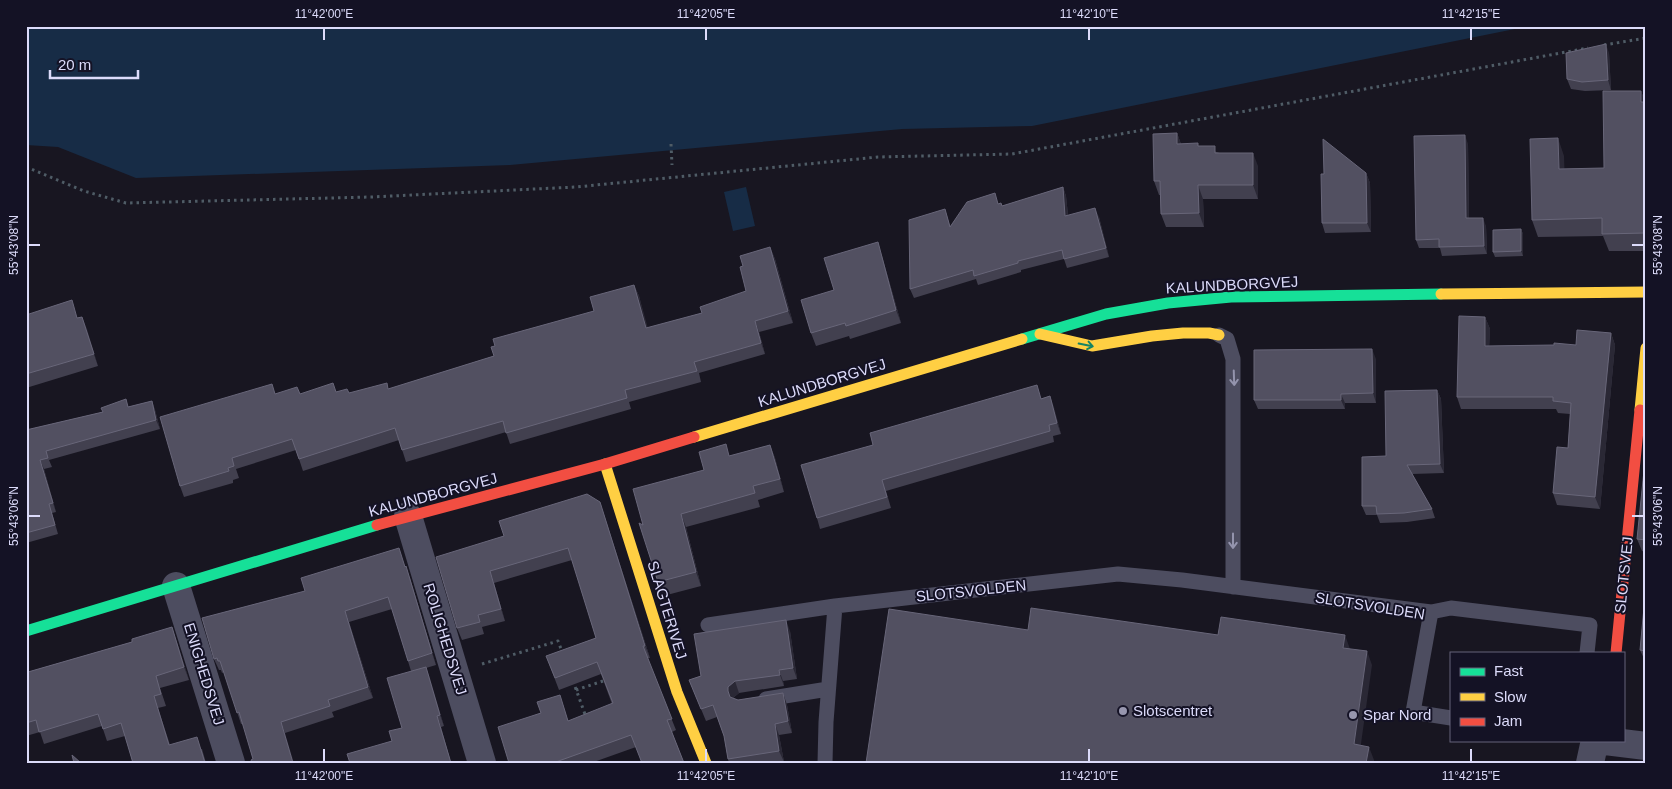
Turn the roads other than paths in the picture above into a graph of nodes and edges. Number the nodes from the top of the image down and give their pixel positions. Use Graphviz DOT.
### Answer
graph roads {
  1 [pos="1646,292"];
  2 [pos="1038,334"];
  3 [pos="1219,335"];
  4 [pos="1646,348"];
  5 [pos="605,464"];
  6 [pos="408,516"];
  7 [pos="176,586"];
  8 [pos="1233,587"];
  9 [pos="835,606"];
  10 [pos="1431,612"];
  11 [pos="708,625"];
  12 [pos="26,631"];
  13 [pos="1587,652"];
  14 [pos="1616,652"];
  15 [pos="828,689"];
  16 [pos="750,701"];
  17 [pos="1450,718"];
  18 [pos="1601,742"];
  19 [pos="1611,742"];
  20 [pos="1646,746"];
  21 [pos="231,763"];
  22 [pos="482,763"];
  23 [pos="706,763"];
  24 [pos="825,763"];
  25 [pos="1590,763"];
  1 -- 2 [label="street, KALUNDBORGVEJ"];
  2 -- 3 [label="street, one-way"];
  2 -- 5 [label="street, KALUNDBORGVEJ"];
  3 -- 8 [label="lane, one-way"];
  4 -- 14 [label="street, SLOTSVEJ"];
  5 -- 6 [label="street, KALUNDBORGVEJ"];
  5 -- 23 [label="street, SLAGTERIVEJ"];
  6 -- 7 [label="street, KALUNDBORGVEJ"];
  6 -- 22 [label="street, ROLIGHEDSVEJ"];
  7 -- 12 [label="street, KALUNDBORGVEJ"];
  7 -- 21 [label="street, ENIGHEDSVEJ"];
  8 -- 9 [label="lane, SLOTSVOLDEN"];
  8 -- 10 [label="lane, SLOTSVOLDEN"];
  9 -- 11 [label="lane, SLOTSVOLDEN"];
  9 -- 15 [label="lane"];
  10 -- 13 [label="lane"];
  10 -- 17 [label="lane, SLOTSVOLDEN"];
  15 -- 16 [label="lane"];
  15 -- 24 [label="lane"];
  18 -- 25 [label="street"];
  19 -- 20 [label="street"];
}
